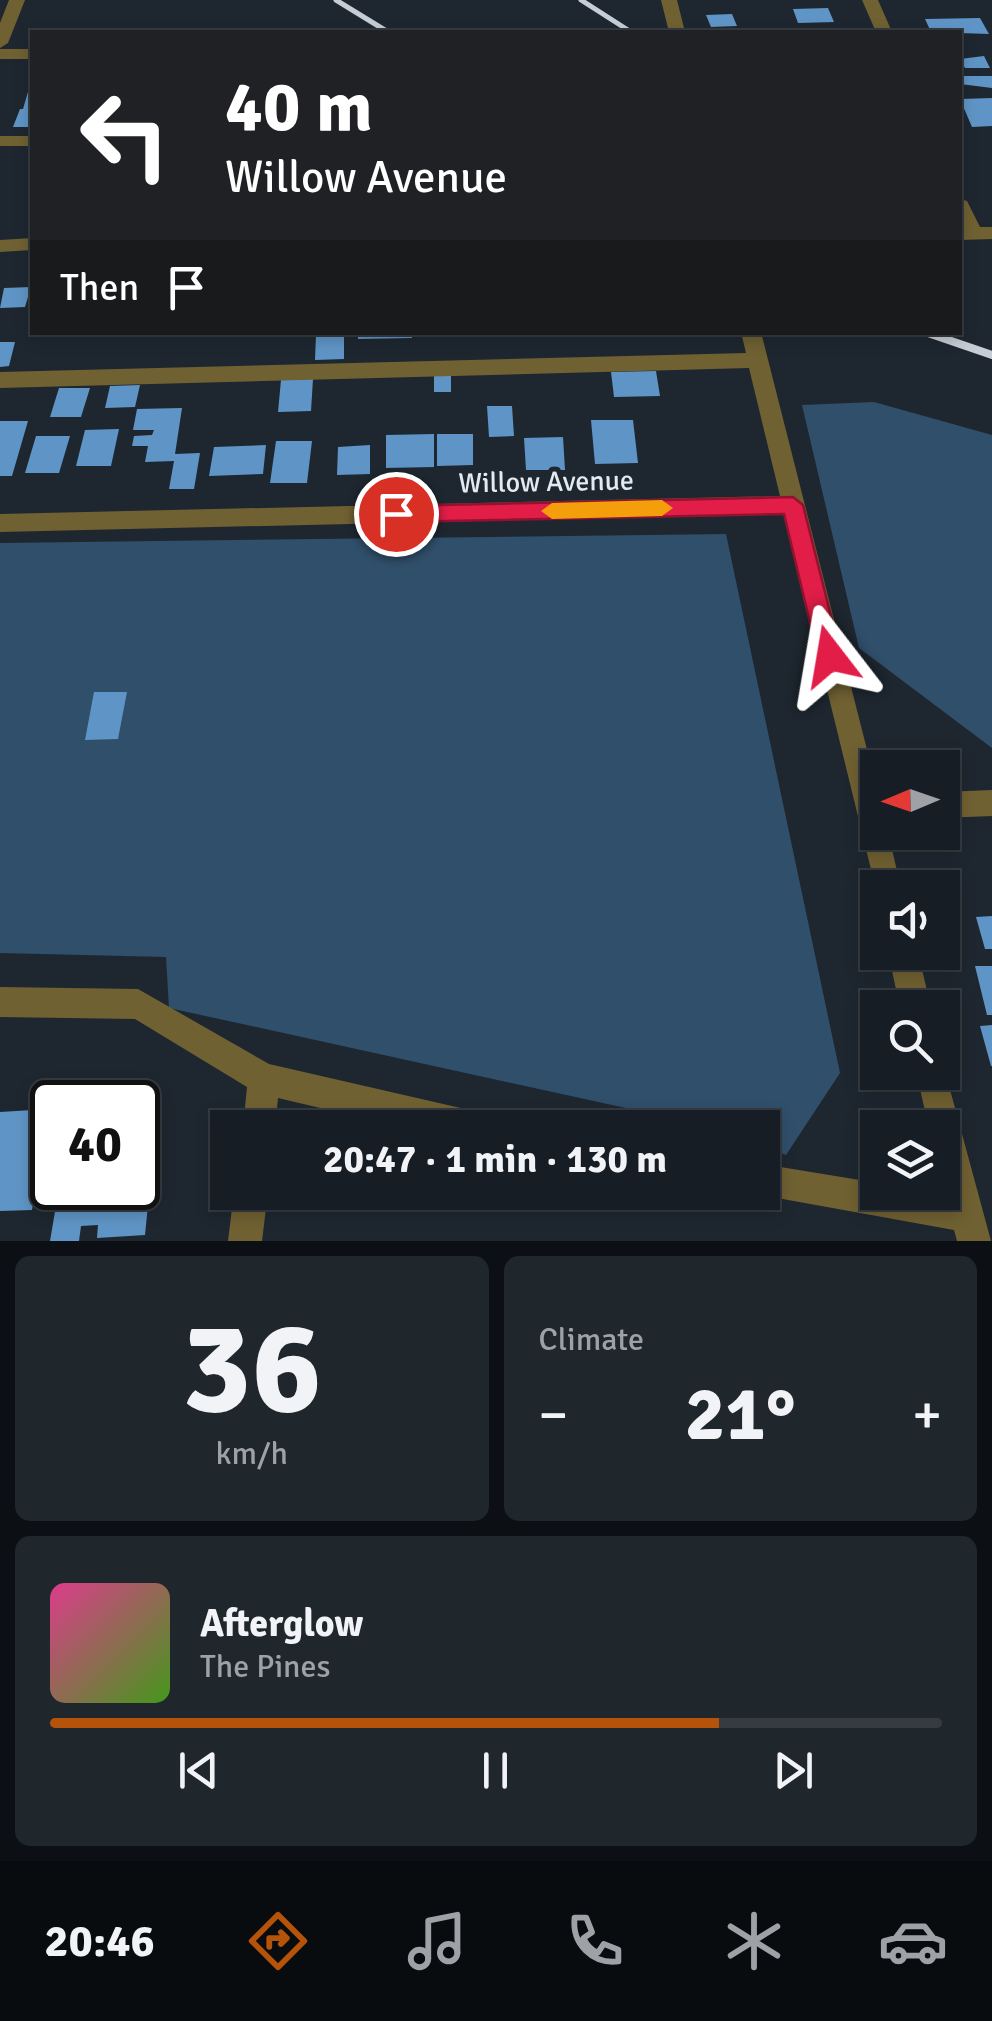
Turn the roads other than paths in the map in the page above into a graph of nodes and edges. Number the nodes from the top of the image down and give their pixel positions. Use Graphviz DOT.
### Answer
graph roads {
  1 [pos="18,0"];
  2 [pos="669,0"];
  3 [pos="870,0"];
  4 [pos="676,30"];
  5 [pos="883,30"];
  6 [pos="0,43"];
  7 [pos="0,54"];
  8 [pos="30,54"];
  9 [pos="30,140"];
  10 [pos="0,141"];
  11 [pos="962,208"];
  12 [pos="975,233"];
  13 [pos="30,244"];
  14 [pos="0,246"];
  15 [pos="752,335"];
  16 [pos="758,360"];
  17 [pos="0,380"];
  18 [pos="793,505"];
  19 [pos="0,523"];
  20 [pos="860,761"];
  21 [pos="992,803"];
  22 [pos="960,804"];
  23 [pos="0,1002"];
  24 [pos="264,1078"];
  25 [pos="936,1090"];
  26 [pos="261,1110"];
  27 [pos="401,1110"];
  28 [pos="780,1186"];
  29 [pos="249,1210"];
  30 [pos="970,1228"];
  31 [pos="246,1241"];
  1 -- 6 [label="street"];
  2 -- 4 [label="street"];
  3 -- 5 [label="street"];
  7 -- 8 [label="street"];
  9 -- 10 [label="street"];
  11 -- 12 [label="street"];
  13 -- 14 [label="street"];
  15 -- 16 [label="street"];
  16 -- 17 [label="street"];
  16 -- 18 [label="street"];
  18 -- 19 [label="street, Willow Avenue"];
  18 -- 20 [label="street"];
  21 -- 22 [label="street"];
  23 -- 24 [label="street"];
  24 -- 26 [label="street"];
  24 -- 27 [label="street"];
  25 -- 30 [label="street"];
  28 -- 30 [label="street"];
  29 -- 31 [label="street"];
}
